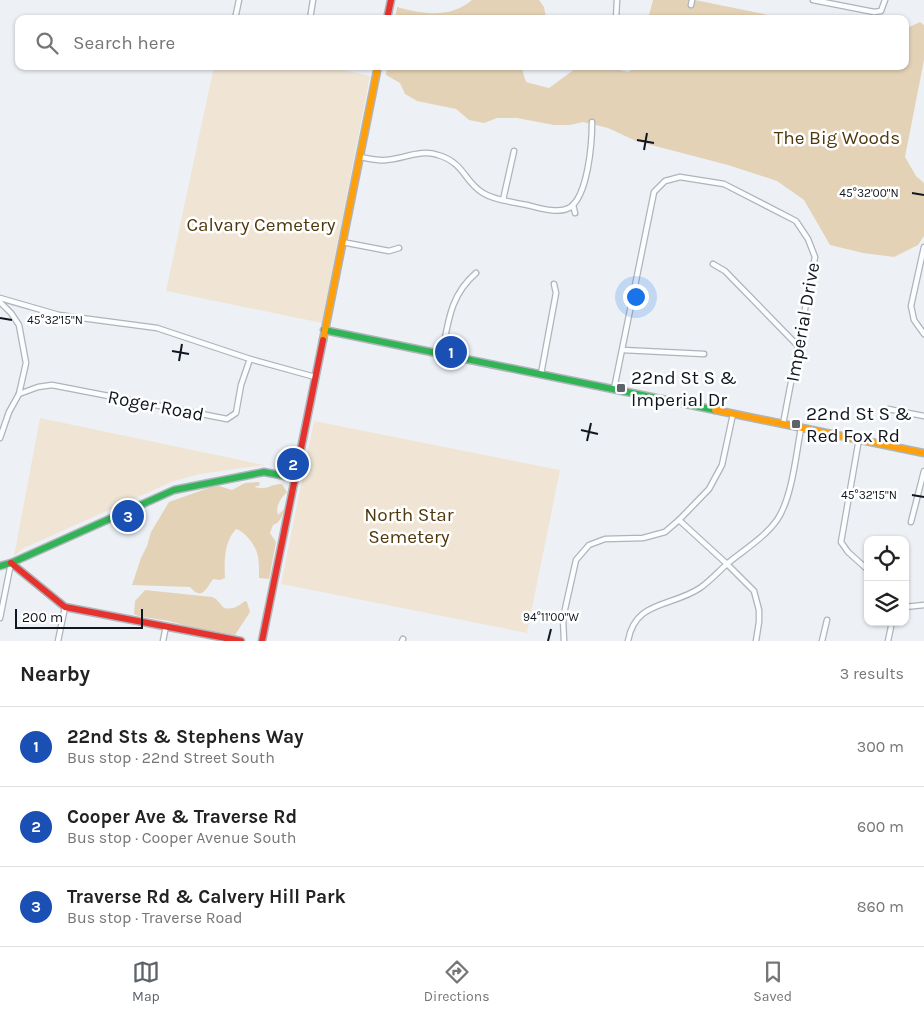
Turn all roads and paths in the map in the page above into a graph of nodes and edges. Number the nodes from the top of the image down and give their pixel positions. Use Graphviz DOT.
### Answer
graph roads {
  1 [pos="239,0"];
  2 [pos="313,0"];
  3 [pos="391,0"];
  4 [pos="617,0"];
  5 [pos="813,0"];
  6 [pos="885,0"];
  7 [pos="236,15"];
  8 [pos="311,15"];
  9 [pos="388,15"];
  10 [pos="616,15"];
  11 [pos="375,70"];
  12 [pos="592,122"];
  13 [pos="514,151"];
  14 [pos="359,157"];
  15 [pos="503,200"];
  16 [pos="573,204"];
  17 [pos="576,213"];
  18 [pos="342,242"];
  19 [pos="924,247"];
  20 [pos="399,248"];
  21 [pos="713,264"];
  22 [pos="476,273"];
  23 [pos="554,284"];
  24 [pos="0,298"];
  25 [pos="0,302"];
  26 [pos="324,330"];
  27 [pos="924,334"];
  28 [pos="798,346"];
  29 [pos="623,350"];
  30 [pos="442,354"];
  31 [pos="704,354"];
  32 [pos="250,359"];
  33 [pos="540,374"];
  34 [pos="315,377"];
  35 [pos="614,389"];
  36 [pos="19,394"];
  37 [pos="733,414"];
  38 [pos="883,414"];
  39 [pos="924,416"];
  40 [pos="783,424"];
  41 [pos="801,428"];
  42 [pos="0,438"];
  43 [pos="860,439"];
  44 [pos="924,453"];
  45 [pos="924,470"];
  46 [pos="295,478"];
  47 [pos="679,520"];
  48 [pos="911,522"];
  49 [pos="10,563"];
  50 [pos="727,564"];
  51 [pos="0,566"];
  52 [pos="864,566"];
  53 [pos="924,606"];
  54 [pos="64,607"];
  55 [pos="909,608"];
  56 [pos="0,618"];
  57 [pos="827,620"];
  58 [pos="166,626"];
  59 [pos="891,626"];
  60 [pos="58,641"];
  61 [pos="163,641"];
  62 [pos="241,641"];
  63 [pos="262,641"];
  64 [pos="564,641"];
  65 [pos="628,641"];
  66 [pos="756,641"];
  67 [pos="822,641"];
  68 [pos="888,641"];
  1 -- 7 [label="street"];
  2 -- 8 [label="street"];
  3 -- 9 [label="street"];
  4 -- 10 [label="street"];
  5 -- 6 [label="street"];
  11 -- 14 [label="street"];
  12 -- 16 [label="street"];
  13 -- 15 [label="street"];
  14 -- 15 [label="street"];
  14 -- 18 [label="street"];
  15 -- 16 [label="street"];
  16 -- 17 [label="street"];
  18 -- 20 [label="street"];
  18 -- 26 [label="street"];
  19 -- 27 [label="street"];
  21 -- 28 [label="street"];
  22 -- 30 [label="street"];
  23 -- 33 [label="street"];
  24 -- 32 [label="street"];
  25 -- 36 [label="street"];
  26 -- 30 [label="street"];
  26 -- 34 [label="street"];
  28 -- 29 [label="street, Imperial Drive"];
  28 -- 40 [label="street, Imperial Drive"];
  29 -- 31 [label="street"];
  29 -- 35 [label="street, Imperial Drive"];
  30 -- 33 [label="street"];
  32 -- 34 [label="street"];
  32 -- 36 [label="street, Roger Road"];
  33 -- 35 [label="street"];
  34 -- 46 [label="street"];
  35 -- 37 [label="street"];
  36 -- 42 [label="street"];
  37 -- 40 [label="street"];
  37 -- 47 [label="street"];
  38 -- 39 [label="street"];
  40 -- 41 [label="street"];
  41 -- 43 [label="street"];
  41 -- 50 [label="street"];
  43 -- 44 [label="street"];
  43 -- 52 [label="street"];
  45 -- 48 [label="street"];
  46 -- 49 [label="street"];
  46 -- 63 [label="street"];
  47 -- 50 [label="street"];
  47 -- 64 [label="street"];
  49 -- 51 [label="street"];
  49 -- 54 [label="street"];
  49 -- 56 [label="street"];
  50 -- 65 [label="street"];
  50 -- 66 [label="street"];
  53 -- 55 [label="street"];
  54 -- 58 [label="street"];
  54 -- 60 [label="street"];
  57 -- 67 [label="street"];
  58 -- 61 [label="street"];
  58 -- 62 [label="street"];
  59 -- 68 [label="street"];
}
